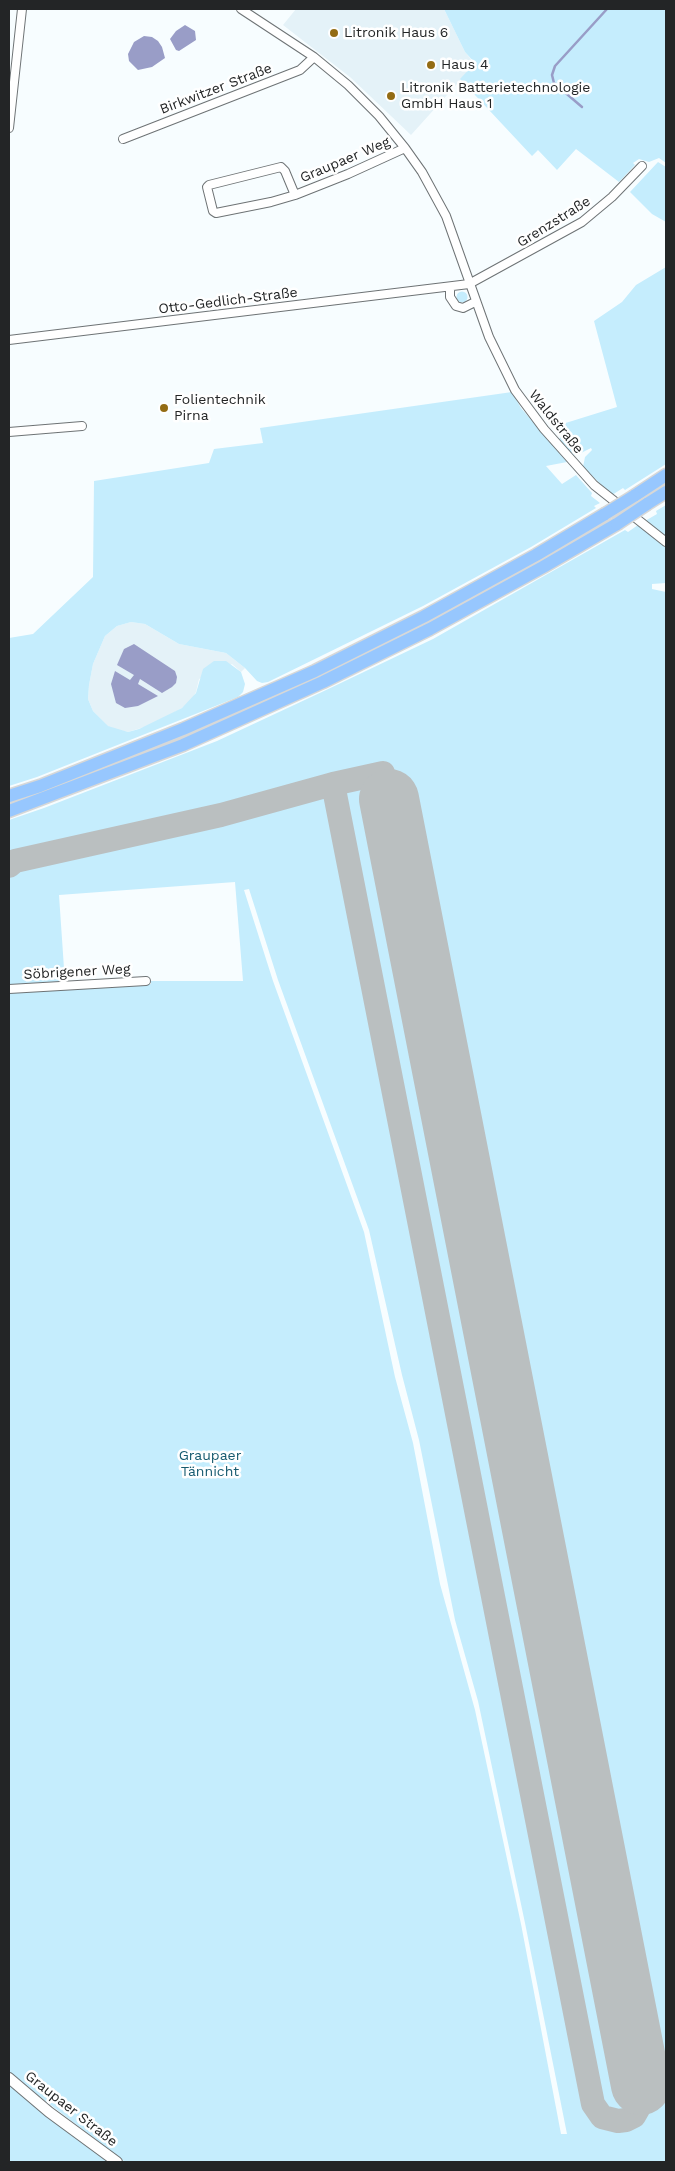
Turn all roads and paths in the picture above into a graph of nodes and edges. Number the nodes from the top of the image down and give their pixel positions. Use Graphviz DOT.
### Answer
graph roads {
  1 [pos="22,9"];
  2 [pos="241,9"];
  3 [pos="314,57"];
  4 [pos="9,128"];
  5 [pos="123,138"];
  6 [pos="405,148"];
  7 [pos="642,166"];
  8 [pos="295,195"];
  9 [pos="469,284"];
  10 [pos="450,286"];
  11 [pos="475,302"];
  12 [pos="9,340"];
  13 [pos="82,426"];
  14 [pos="9,432"];
  15 [pos="666,475"];
  16 [pos="666,492"];
  17 [pos="666,542"];
  18 [pos="9,796"];
  19 [pos="9,811"];
  20 [pos="146,981"];
  21 [pos="9,989"];
  22 [pos="9,2078"];
  23 [pos="117,2162"];
  1 -- 4 [label="street"];
  2 -- 3 [label="street"];
  3 -- 5 [label="street, Birkwitzer Straße"];
  3 -- 6 [label="street"];
  6 -- 8 [label="street, Graupaer Weg"];
  6 -- 9 [label="street"];
  7 -- 9 [label="street, Grenzstraße"];
  8 -- 8 [label="street, Graupaer Weg"];
  9 -- 10 [label="street, Otto-Gedlich-Straße"];
  9 -- 11 [label="street, Waldstraße"];
  10 -- 11 [label="street"];
  10 -- 12 [label="street, Otto-Gedlich-Straße"];
  11 -- 17 [label="street, Waldstraße"];
  13 -- 14 [label="street"];
  15 -- 18 [label="highway, bridge"];
  16 -- 19 [label="highway, bridge"];
  20 -- 21 [label="street, Söbrigener Weg"];
  22 -- 23 [label="street, Graupaer Straße"];
}
